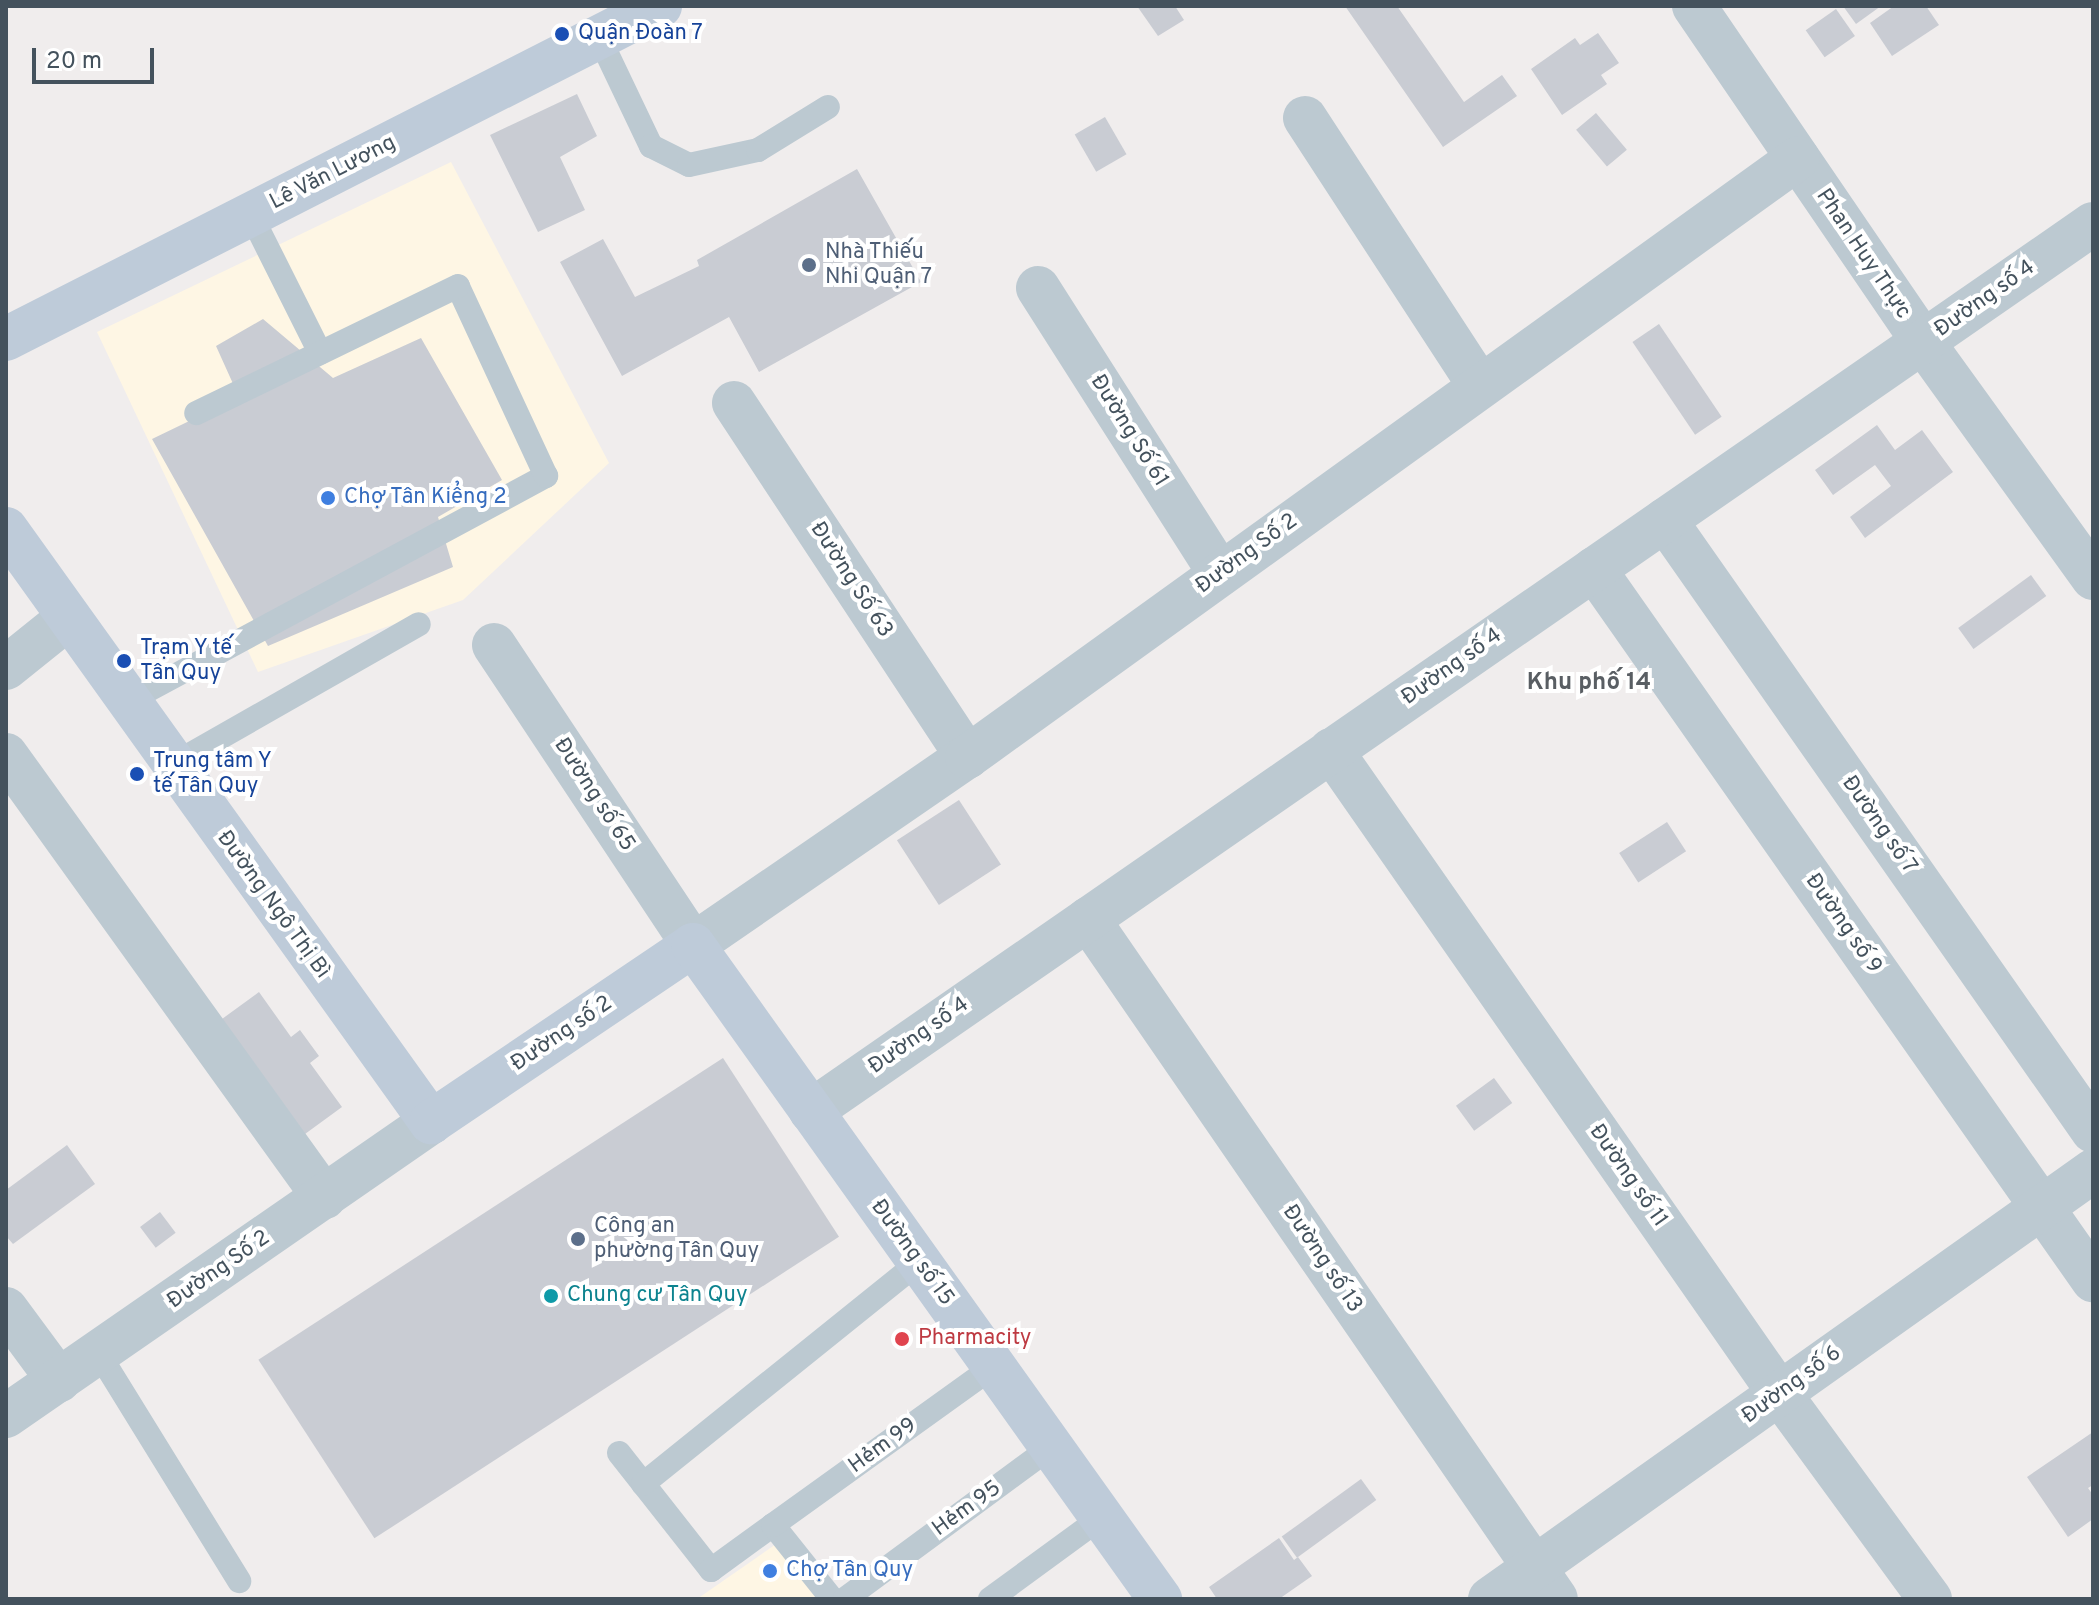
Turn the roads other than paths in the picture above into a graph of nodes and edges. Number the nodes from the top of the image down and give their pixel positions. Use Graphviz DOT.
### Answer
graph roads {
  1 [pos="660,6"];
  2 [pos="1694,6"];
  3 [pos="599,37"];
  4 [pos="828,107"];
  5 [pos="1305,118"];
  6 [pos="1798,158"];
  7 [pos="251,215"];
  8 [pos="2093,224"];
  9 [pos="1038,288"];
  10 [pos="6,339"];
  11 [pos="1923,342"];
  12 [pos="320,353"];
  13 [pos="1480,386"];
  14 [pos="734,403"];
  15 [pos="196,413"];
  16 [pos="1665,520"];
  17 [pos="6,529"];
  18 [pos="1594,569"];
  19 [pos="1220,574"];
  20 [pos="2093,578"];
  21 [pos="68,618"];
  22 [pos="419,624"];
  23 [pos="494,645"];
  24 [pos="6,668"];
  25 [pos="128,701"];
  26 [pos="1331,750"];
  27 [pos="6,755"];
  28 [pos="967,757"];
  29 [pos="172,765"];
  30 [pos="1088,919"];
  31 [pos="693,945"];
  32 [pos="811,1111"];
  33 [pos="431,1122"];
  34 [pos="2093,1131"];
  35 [pos="2093,1171"];
  36 [pos="324,1197"];
  37 [pos="2041,1207"];
  38 [pos="919,1262"];
  39 [pos="2093,1280"];
  40 [pos="6,1309"];
  41 [pos="99,1354"];
  42 [pos="994,1366"];
  43 [pos="59,1381"];
  44 [pos="1780,1394"];
  45 [pos="6,1416"];
  46 [pos="1051,1447"];
  47 [pos="619,1453"];
  48 [pos="643,1484"];
  49 [pos="1102,1517"];
  50 [pos="773,1525"];
  51 [pos="239,1581"];
  52 [pos="1545,1584"];
  53 [pos="1152,1596"];
  54 [pos="832,1599"];
  55 [pos="845,1599"];
  56 [pos="990,1599"];
  57 [pos="1490,1599"];
  58 [pos="1930,1599"];
  1 -- 3 [label="street, Lê Văn Lương"];
  2 -- 6 [label="street, Phan Huy Thực"];
  3 -- 4 [label="lane"];
  3 -- 7 [label="street, Lê Văn Lương"];
  5 -- 13 [label="street"];
  6 -- 11 [label="street, Phan Huy Thực"];
  6 -- 13 [label="street, Đường Số 2"];
  7 -- 10 [label="street, Lê Văn Lương"];
  7 -- 12 [label="lane"];
  8 -- 11 [label="street, Đường số 4"];
  9 -- 19 [label="street, Đường Số 61"];
  11 -- 16 [label="street, Đường số 4"];
  11 -- 20 [label="street, Phan Huy Thực"];
  12 -- 15 [label="lane"];
  12 -- 25 [label="lane"];
  13 -- 19 [label="street, Đường Số 2"];
  14 -- 28 [label="street, Đường Số 63"];
  16 -- 18 [label="street, Đường số 4"];
  16 -- 34 [label="street, Đường số 7"];
  17 -- 21 [label="street, Đường Ngô Thị Bì"];
  18 -- 26 [label="street, Đường số 4"];
  18 -- 37 [label="street, Đường số 9"];
  19 -- 28 [label="street, Đường Số 2"];
  21 -- 24 [label="street"];
  21 -- 25 [label="street, Đường Ngô Thị Bì"];
  22 -- 29 [label="lane"];
  23 -- 31 [label="street, Đường số 65"];
  25 -- 29 [label="street, Đường Ngô Thị Bì"];
  26 -- 30 [label="street, Đường số 4"];
  26 -- 44 [label="street, Đường số 11"];
  27 -- 36 [label="street"];
  28 -- 31 [label="street, Đường Số 2"];
  29 -- 33 [label="street, Đường Ngô Thị Bì"];
  30 -- 32 [label="street, Đường số 4"];
  30 -- 52 [label="street, Đường số 13"];
  31 -- 32 [label="street, Đường số 15"];
  31 -- 33 [label="street, Đường số 2"];
  32 -- 38 [label="street, Đường số 15"];
  33 -- 36 [label="street, Đường Số 2"];
  35 -- 37 [label="street, Đường số 6"];
  36 -- 41 [label="street, Đường Số 2"];
  37 -- 39 [label="street, Đường số 9"];
  37 -- 44 [label="street, Đường số 6"];
  38 -- 42 [label="street, Đường số 15"];
  38 -- 48 [label="lane"];
  40 -- 43 [label="street"];
  41 -- 43 [label="street, Đường Số 2"];
  41 -- 51 [label="lane"];
  42 -- 46 [label="street, Đường số 15"];
  42 -- 50 [label="lane, Hẻm 99"];
  43 -- 45 [label="street, Đường Số 2"];
  44 -- 52 [label="street, Đường số 6"];
  44 -- 58 [label="street, Đường số 11"];
  46 -- 49 [label="street, Đường số 15"];
  46 -- 55 [label="lane, Hẻm 95"];
  47 -- 48 [label="lane"];
  48 -- 50 [label="lane, Hẻm 99"];
  49 -- 53 [label="street, Đường số 15"];
  49 -- 56 [label="lane"];
  50 -- 54 [label="lane"];
  52 -- 57 [label="street, Đường số 6"];
}
